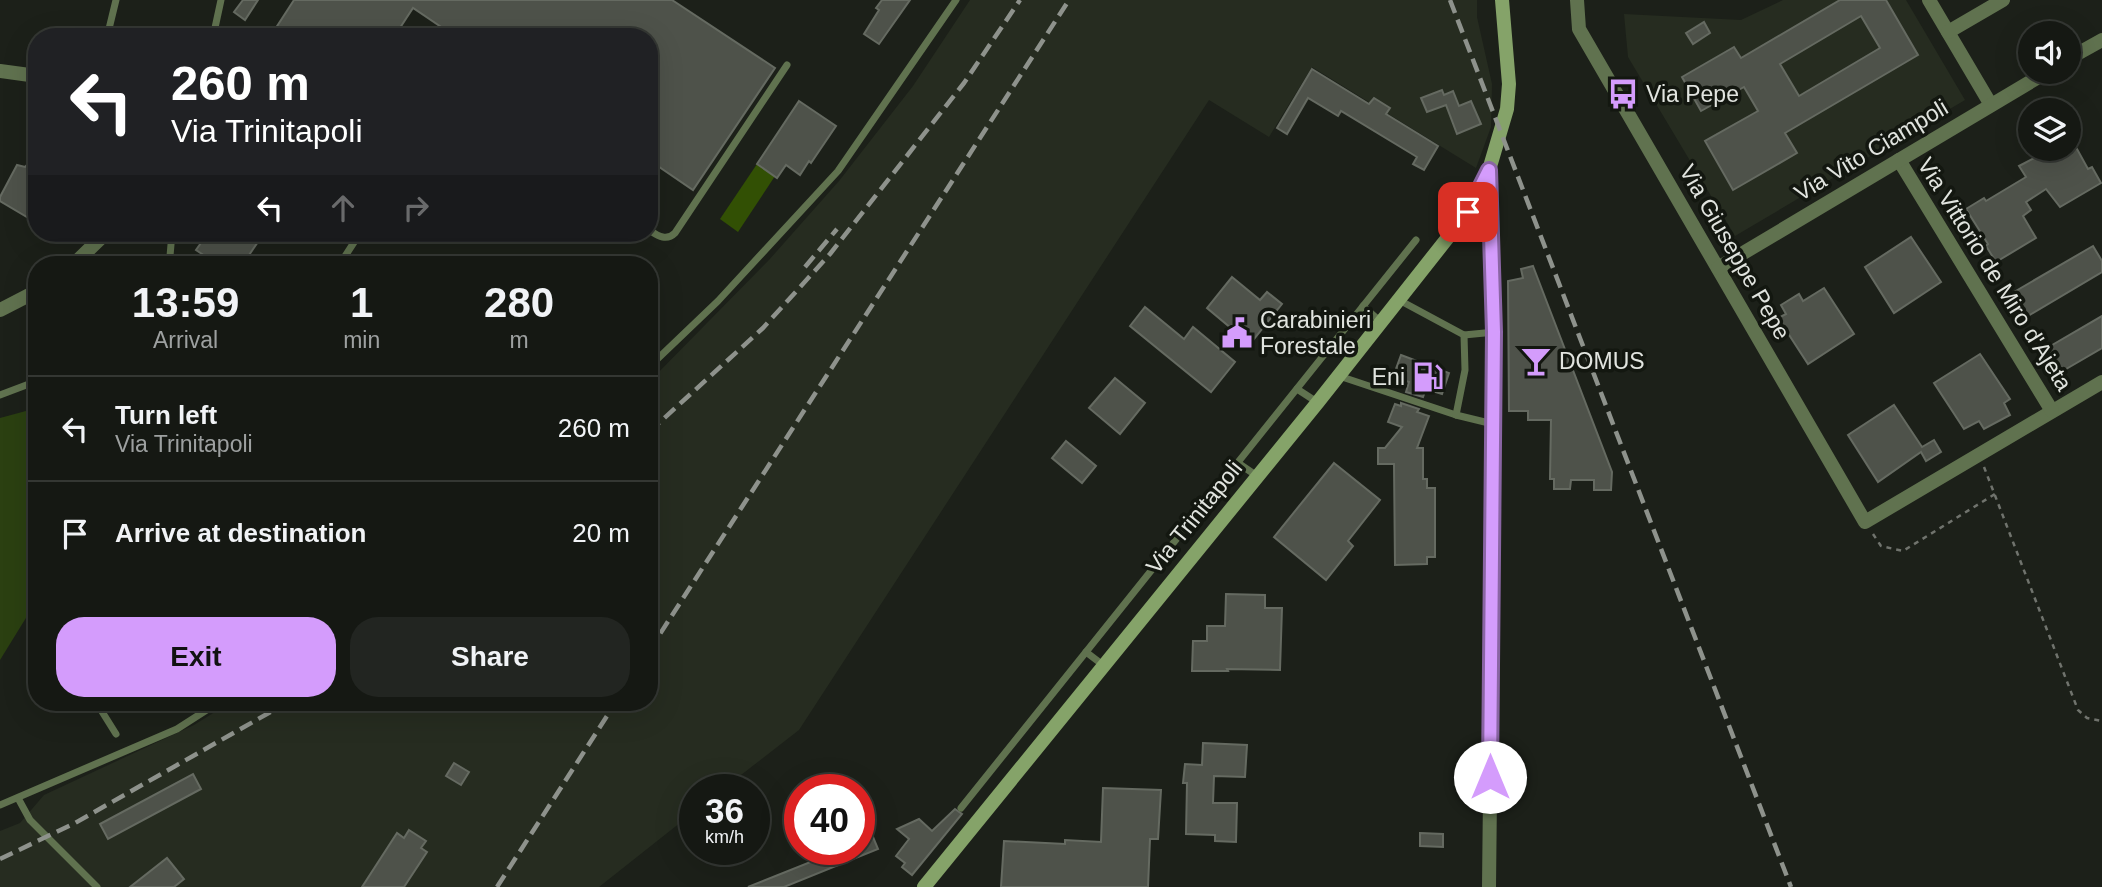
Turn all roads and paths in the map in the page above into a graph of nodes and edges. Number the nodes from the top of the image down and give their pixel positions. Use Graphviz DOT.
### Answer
graph roads {
  1 [pos="116,0"];
  2 [pos="221,0"];
  3 [pos="956,0"];
  4 [pos="1506,0"];
  5 [pos="1577,0"];
  6 [pos="1929,0"];
  7 [pos="2003,0"];
  8 [pos="109,28"];
  9 [pos="215,28"];
  10 [pos="1948,32"];
  11 [pos="2102,40"];
  12 [pos="2081,52"];
  13 [pos="787,65"];
  14 [pos="0,71"];
  15 [pos="28,75"];
  16 [pos="2027,84"];
  17 [pos="1991,105"];
  18 [pos="1899,160"];
  19 [pos="1489,170"];
  20 [pos="658,234"];
  21 [pos="1416,240"];
  22 [pos="97,242"];
  23 [pos="82,256"];
  24 [pos="1718,268"];
  25 [pos="28,296"];
  26 [pos="1399,300"];
  27 [pos="1363,306"];
  28 [pos="0,310"];
  29 [pos="1382,322"];
  30 [pos="1494,332"];
  31 [pos="1464,335"];
  32 [pos="658,358"];
  33 [pos="1339,376"];
  34 [pos="2102,382"];
  35 [pos="28,384"];
  36 [pos="1297,389"];
  37 [pos="0,395"];
  38 [pos="1318,402"];
  39 [pos="2052,411"];
  40 [pos="1456,415"];
  41 [pos="1493,424"];
  42 [pos="1979,454"];
  43 [pos="1238,463"];
  44 [pos="1256,476"];
  45 [pos="1995,494"];
  46 [pos="1865,523"];
  47 [pos="1086,652"];
  48 [pos="1103,665"];
  49 [pos="102,711"];
  50 [pos="205,711"];
  51 [pos="2102,721"];
  52 [pos="116,734"];
  53 [pos="18,798"];
  54 [pos="0,805"];
  55 [pos="961,808"];
  56 [pos="97,887"];
  57 [pos="924,887"];
  58 [pos="1489,887"];
  1 -- 8 [label="lane"];
  2 -- 9 [label="lane"];
  3 -- 32 [label="lane"];
  4 -- 19 [label="main road, Via Trinitapoli"];
  5 -- 24 [label="street, Via Giuseppe Pepe"];
  6 -- 10 [label="street"];
  7 -- 10 [label="street"];
  10 -- 17 [label="street"];
  11 -- 12 [label="street"];
  13 -- 20 [label="lane"];
  14 -- 15 [label="street"];
  16 -- 17 [label="street, Via Vito Ciampoli"];
  17 -- 18 [label="street, Via Vito Ciampoli"];
  18 -- 24 [label="street, Via Vito Ciampoli"];
  18 -- 39 [label="street, Via Vittorio de Miro d'Ajeta"];
  19 -- 26 [label="main road, Via Trinitapoli"];
  19 -- 30 [label="street"];
  21 -- 27 [label="lane"];
  22 -- 23 [label="street"];
  24 -- 46 [label="street, Via Giuseppe Pepe"];
  25 -- 28 [label="street"];
  26 -- 29 [label="main road, Via Trinitapoli"];
  26 -- 31 [label="lane"];
  27 -- 29 [label="lane"];
  27 -- 36 [label="lane"];
  29 -- 33 [label="main road, Via Trinitapoli"];
  30 -- 31 [label="lane"];
  30 -- 41 [label="street"];
  31 -- 40 [label="lane"];
  33 -- 38 [label="main road, Via Trinitapoli"];
  33 -- 40 [label="lane"];
  34 -- 39 [label="street, Via Vittorio de Miro d'Ajeta"];
  35 -- 37 [label="lane"];
  36 -- 38 [label="lane"];
  36 -- 43 [label="lane"];
  38 -- 44 [label="main road, Via Trinitapoli"];
  39 -- 42 [label="street, Via Vittorio de Miro d'Ajeta"];
  40 -- 41 [label="lane"];
  41 -- 58 [label="street"];
  42 -- 45 [label="path"];
  42 -- 46 [label="street, Via Vittorio de Miro d'Ajeta"];
  43 -- 44 [label="lane"];
  43 -- 47 [label="lane"];
  44 -- 48 [label="main road, Via Trinitapoli"];
  45 -- 46 [label="path"];
  45 -- 51 [label="path"];
  47 -- 48 [label="lane"];
  47 -- 55 [label="lane"];
  48 -- 57 [label="main road, Via Trinitapoli"];
  49 -- 52 [label="lane"];
  50 -- 53 [label="lane"];
  53 -- 54 [label="lane"];
  53 -- 56 [label="lane"];
}
